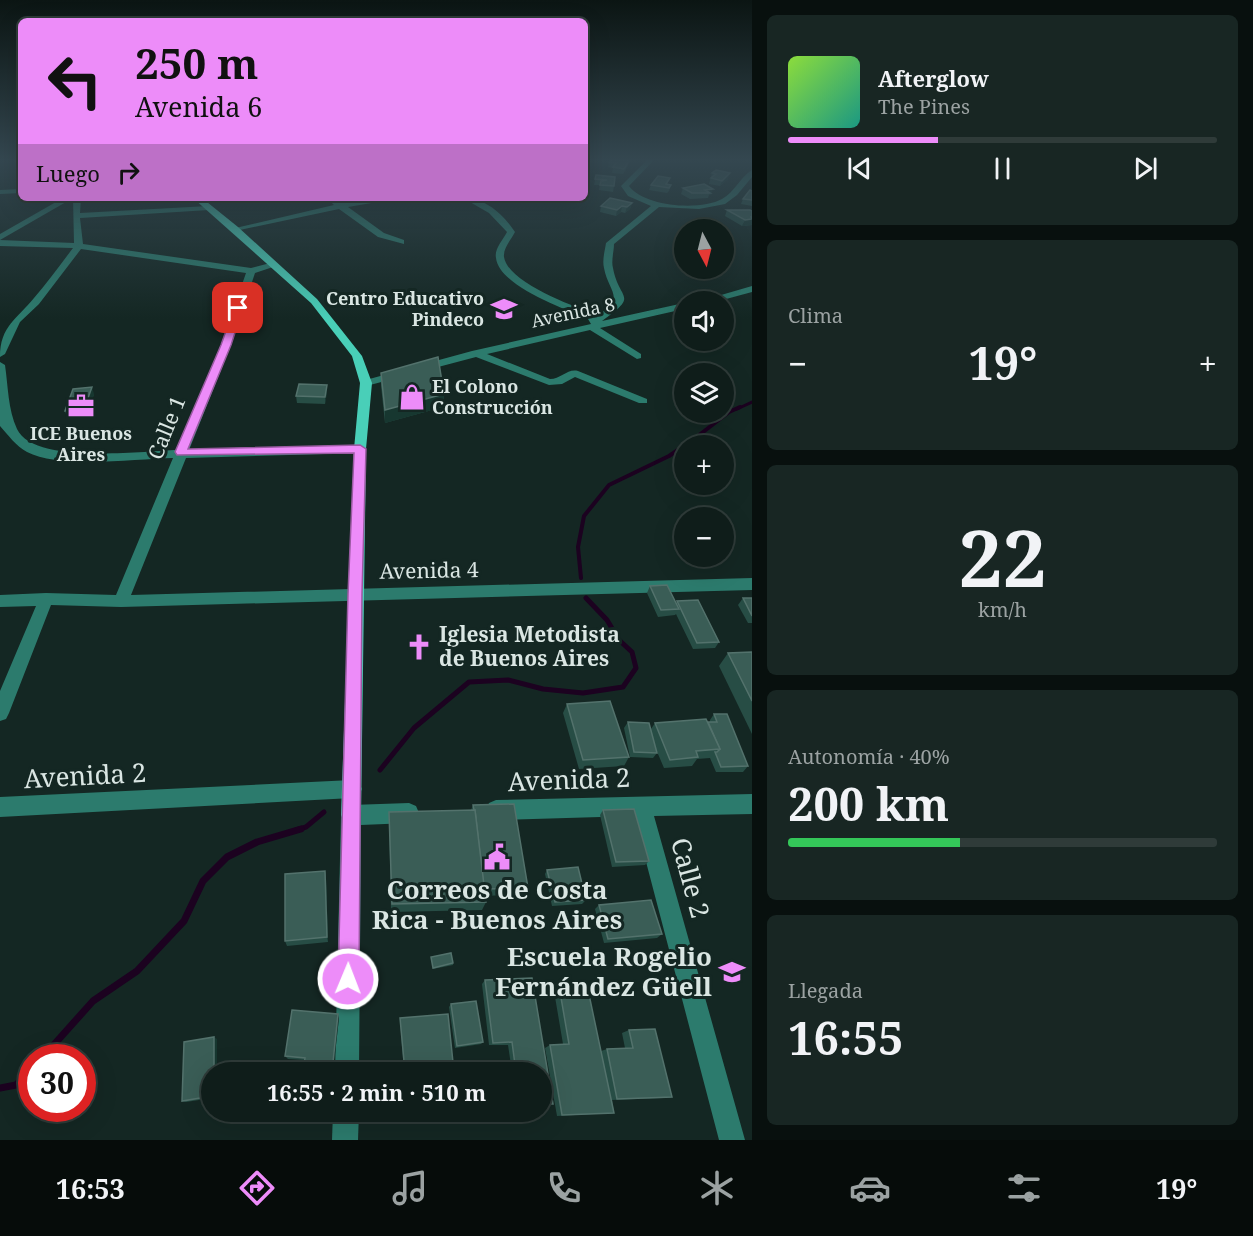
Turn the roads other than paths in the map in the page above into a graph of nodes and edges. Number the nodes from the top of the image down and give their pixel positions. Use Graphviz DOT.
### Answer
graph roads {
  1 [pos="42,213"];
  2 [pos="123,213"];
  3 [pos="215,213"];
  4 [pos="307,213"];
  5 [pos="350,213"];
  6 [pos="497,213"];
  7 [pos="647,213"];
  8 [pos="76,216"];
  9 [pos="235,229"];
  10 [pos="0,237"];
  11 [pos="401,242"];
  12 [pos="0,243"];
  13 [pos="79,246"];
  14 [pos="274,265"];
  15 [pos="251,271"];
  16 [pos="752,290"];
  17 [pos="734,294"];
  18 [pos="674,308"];
  19 [pos="595,323"];
  20 [pos="476,353"];
  21 [pos="0,354"];
  22 [pos="637,356"];
  23 [pos="0,365"];
  24 [pos="366,383"];
  25 [pos="643,401"];
  26 [pos="0,419"];
  27 [pos="11,431"];
  28 [pos="360,449"];
  29 [pos="181,452"];
  30 [pos="752,584"];
  31 [pos="355,594"];
  32 [pos="46,599"];
  33 [pos="0,601"];
  34 [pos="121,601"];
  35 [pos="0,713"];
  36 [pos="352,789"];
  37 [pos="752,804"];
  38 [pos="641,805"];
  39 [pos="0,807"];
  40 [pos="479,811"];
  41 [pos="432,812"];
  42 [pos="351,815"];
  43 [pos="346,1062"];
  44 [pos="346,1122"];
  45 [pos="345,1140"];
  46 [pos="732,1140"];
  1 -- 10 [label="street"];
  2 -- 8 [label="street"];
  3 -- 9 [label="main road"];
  4 -- 9 [label="street"];
  5 -- 11 [label="street"];
  6 -- 19 [label="street"];
  7 -- 19 [label="street"];
  8 -- 13 [label="street"];
  9 -- 14 [label="main road"];
  12 -- 13 [label="street"];
  13 -- 15 [label="street"];
  13 -- 21 [label="street"];
  14 -- 15 [label="street"];
  14 -- 24 [label="main road"];
  15 -- 29 [label="street, Calle 1"];
  16 -- 17 [label="street"];
  18 -- 19 [label="street, Avenida 8"];
  19 -- 20 [label="street, Avenida 8"];
  19 -- 22 [label="street"];
  20 -- 24 [label="street, Avenida 8"];
  20 -- 25 [label="street"];
  23 -- 27 [label="street"];
  24 -- 28 [label="main road"];
  26 -- 27 [label="street"];
  27 -- 29 [label="street"];
  28 -- 29 [label="street"];
  28 -- 31 [label="main road"];
  29 -- 34 [label="street, Calle 1"];
  30 -- 31 [label="street, Avenida 4"];
  31 -- 34 [label="street, Avenida 4"];
  31 -- 36 [label="main road"];
  32 -- 33 [label="street, Avenida 4"];
  32 -- 34 [label="street, Avenida 4"];
  32 -- 35 [label="street"];
  36 -- 39 [label="street, Avenida 2"];
  36 -- 42 [label="main road"];
  37 -- 38 [label="street, Avenida 2"];
  38 -- 40 [label="street, Avenida 2"];
  38 -- 46 [label="street, Calle 2"];
  41 -- 42 [label="street"];
  42 -- 43 [label="street"];
  44 -- 45 [label="street"];
}
